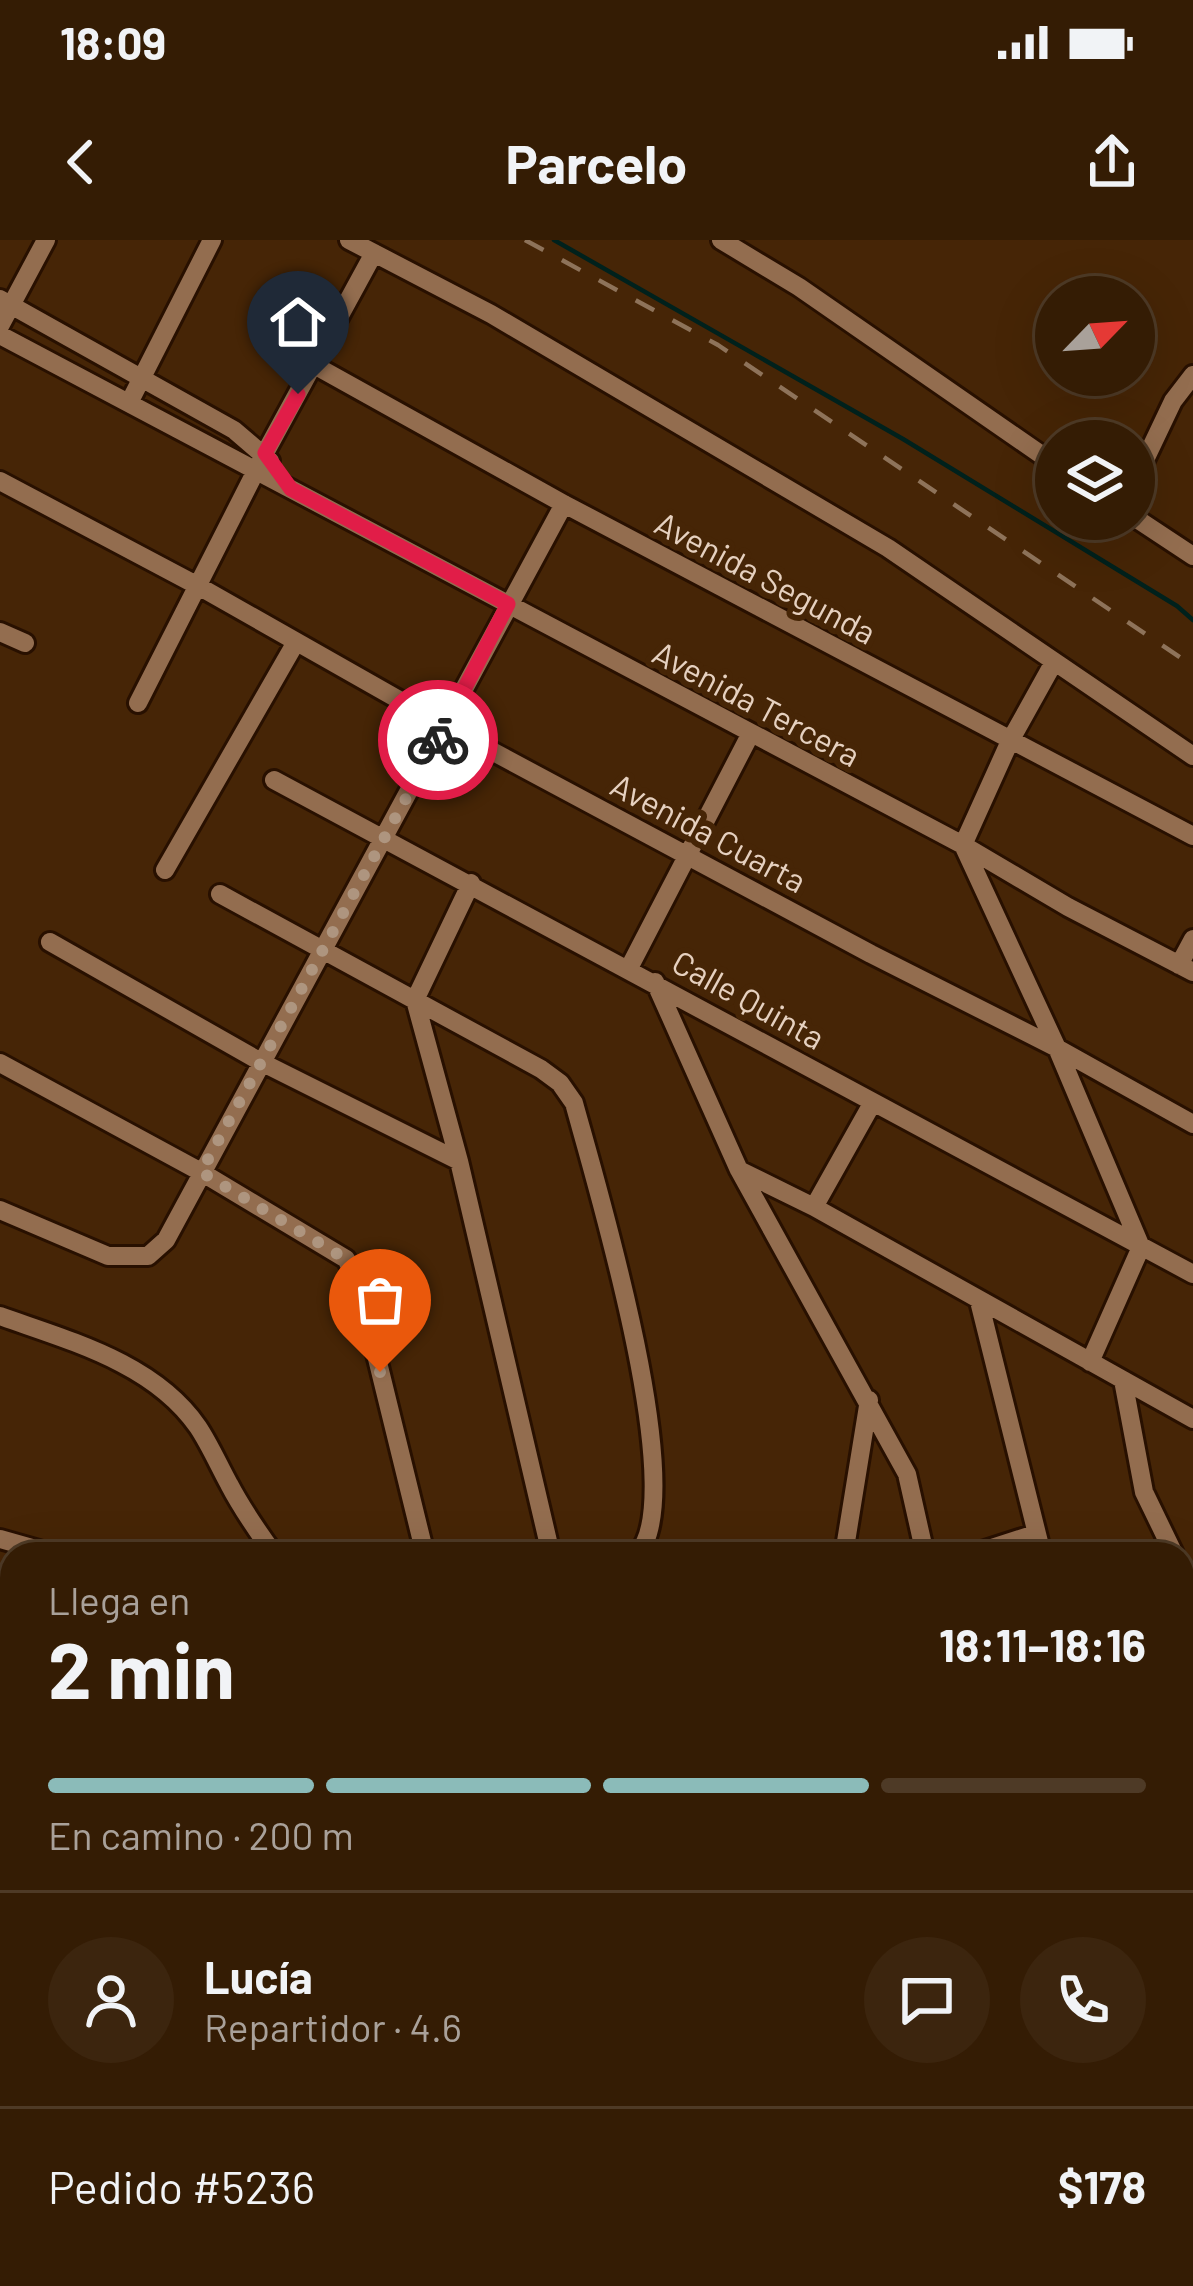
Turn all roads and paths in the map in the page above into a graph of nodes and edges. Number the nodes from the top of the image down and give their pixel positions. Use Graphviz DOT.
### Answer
graph roads {
  1 [pos="46,240"];
  2 [pos="212,240"];
  3 [pos="349,240"];
  4 [pos="721,240"];
  5 [pos="374,254"];
  6 [pos="6,302"];
  7 [pos="0,326"];
  8 [pos="0,335"];
  9 [pos="314,364"];
  10 [pos="1193,375"];
  11 [pos="144,377"];
  12 [pos="129,404"];
  13 [pos="1155,439"];
  14 [pos="1035,450"];
  15 [pos="265,453"];
  16 [pos="256,474"];
  17 [pos="0,481"];
  18 [pos="291,489"];
  19 [pos="564,503"];
  20 [pos="1155,531"];
  21 [pos="1193,556"];
  22 [pos="200,587"];
  23 [pos="508,604"];
  24 [pos="0,632"];
  25 [pos="296,642"];
  26 [pos="25,643"];
  27 [pos="1054,662"];
  28 [pos="138,703"];
  29 [pos="445,726"];
  30 [pos="750,735"];
  31 [pos="1010,741"];
  32 [pos="1193,756"];
  33 [pos="274,780"];
  34 [pos="1193,836"];
  35 [pos="384,840"];
  36 [pos="963,845"];
  37 [pos="690,856"];
  38 [pos="165,870"];
  39 [pos="471,883"];
  40 [pos="220,894"];
  41 [pos="1193,939"];
  42 [pos="50,942"];
  43 [pos="321,950"];
  44 [pos="629,968"];
  45 [pos="1186,969"];
  46 [pos="656,982"];
  47 [pos="416,1000"];
  48 [pos="1057,1048"];
  49 [pos="261,1062"];
  50 [pos="0,1063"];
  51 [pos="873,1102"];
  52 [pos="1193,1124"];
  53 [pos="459,1161"];
  54 [pos="739,1170"];
  55 [pos="201,1172"];
  56 [pos="814,1207"];
  57 [pos="0,1210"];
  58 [pos="1141,1247"];
  59 [pos="1193,1274"];
  60 [pos="980,1301"];
  61 [pos="0,1316"];
  62 [pos="1090,1362"];
  63 [pos="1123,1380"];
  64 [pos="868,1400"];
  65 [pos="1193,1419"];
  66 [pos="1035,1534"];
  67 [pos="266,1542"];
  68 [pos="422,1542"];
  69 [pos="548,1542"];
  70 [pos="645,1542"];
  71 [pos="846,1542"];
  72 [pos="922,1542"];
  73 [pos="1010,1542"];
  74 [pos="1038,1542"];
  75 [pos="1168,1542"];
  1 -- 6 [label="street"];
  2 -- 11 [label="street"];
  3 -- 5 [label="street"];
  4 -- 14 [label="street"];
  5 -- 9 [label="street"];
  5 -- 27 [label="street"];
  6 -- 7 [label="street"];
  6 -- 11 [label="street"];
  8 -- 12 [label="street, Avenida Tercera"];
  9 -- 15 [label="street"];
  9 -- 19 [label="street, Avenida Segunda"];
  10 -- 13 [label="street"];
  11 -- 12 [label="street"];
  11 -- 15 [label="street"];
  12 -- 16 [label="street, Avenida Tercera"];
  15 -- 16 [label="street"];
  15 -- 18 [label="street"];
  16 -- 18 [label="street, Avenida Tercera"];
  16 -- 22 [label="street"];
  17 -- 22 [label="street, Avenida Cuarta"];
  18 -- 23 [label="street, Avenida Tercera"];
  19 -- 23 [label="street"];
  19 -- 31 [label="street, Avenida Segunda"];
  20 -- 21 [label="street"];
  22 -- 25 [label="street, Avenida Cuarta"];
  22 -- 28 [label="street"];
  23 -- 29 [label="street"];
  23 -- 30 [label="street, Avenida Tercera"];
  24 -- 26 [label="street"];
  25 -- 29 [label="street, Avenida Cuarta"];
  25 -- 38 [label="street"];
  27 -- 31 [label="street"];
  27 -- 32 [label="street"];
  29 -- 35 [label="street"];
  29 -- 37 [label="street, Avenida Cuarta"];
  30 -- 36 [label="street, Avenida Tercera"];
  30 -- 37 [label="street"];
  31 -- 34 [label="street, Avenida Segunda"];
  31 -- 36 [label="street"];
  33 -- 35 [label="street, Calle Quinta"];
  35 -- 39 [label="street, Calle Quinta"];
  35 -- 43 [label="street"];
  36 -- 45 [label="street, Avenida Tercera"];
  36 -- 48 [label="street"];
  37 -- 44 [label="street"];
  37 -- 48 [label="street, Avenida Cuarta"];
  39 -- 44 [label="street, Calle Quinta"];
  39 -- 47 [label="street"];
  40 -- 43 [label="street"];
  41 -- 45 [label="street"];
  42 -- 49 [label="street"];
  43 -- 47 [label="street"];
  43 -- 49 [label="street"];
  44 -- 46 [label="street, Calle Quinta"];
  46 -- 51 [label="street, Calle Quinta"];
  46 -- 54 [label="street"];
  47 -- 53 [label="street"];
  47 -- 70 [label="street"];
  48 -- 52 [label="street, Avenida Cuarta"];
  48 -- 58 [label="street"];
  49 -- 53 [label="street"];
  49 -- 55 [label="street"];
  50 -- 55 [label="street"];
  51 -- 56 [label="street"];
  51 -- 58 [label="street, Calle Quinta"];
  53 -- 69 [label="street"];
  54 -- 56 [label="street"];
  54 -- 64 [label="street"];
  55 -- 57 [label="street"];
  55 -- 68 [label="street"];
  56 -- 60 [label="street"];
  58 -- 59 [label="street, Calle Quinta"];
  58 -- 62 [label="street"];
  60 -- 62 [label="street"];
  60 -- 66 [label="street"];
  61 -- 67 [label="street"];
  62 -- 63 [label="street"];
  63 -- 65 [label="street"];
  63 -- 75 [label="street"];
  64 -- 71 [label="street"];
  64 -- 72 [label="street"];
  66 -- 73 [label="street"];
  66 -- 74 [label="street"];
}
